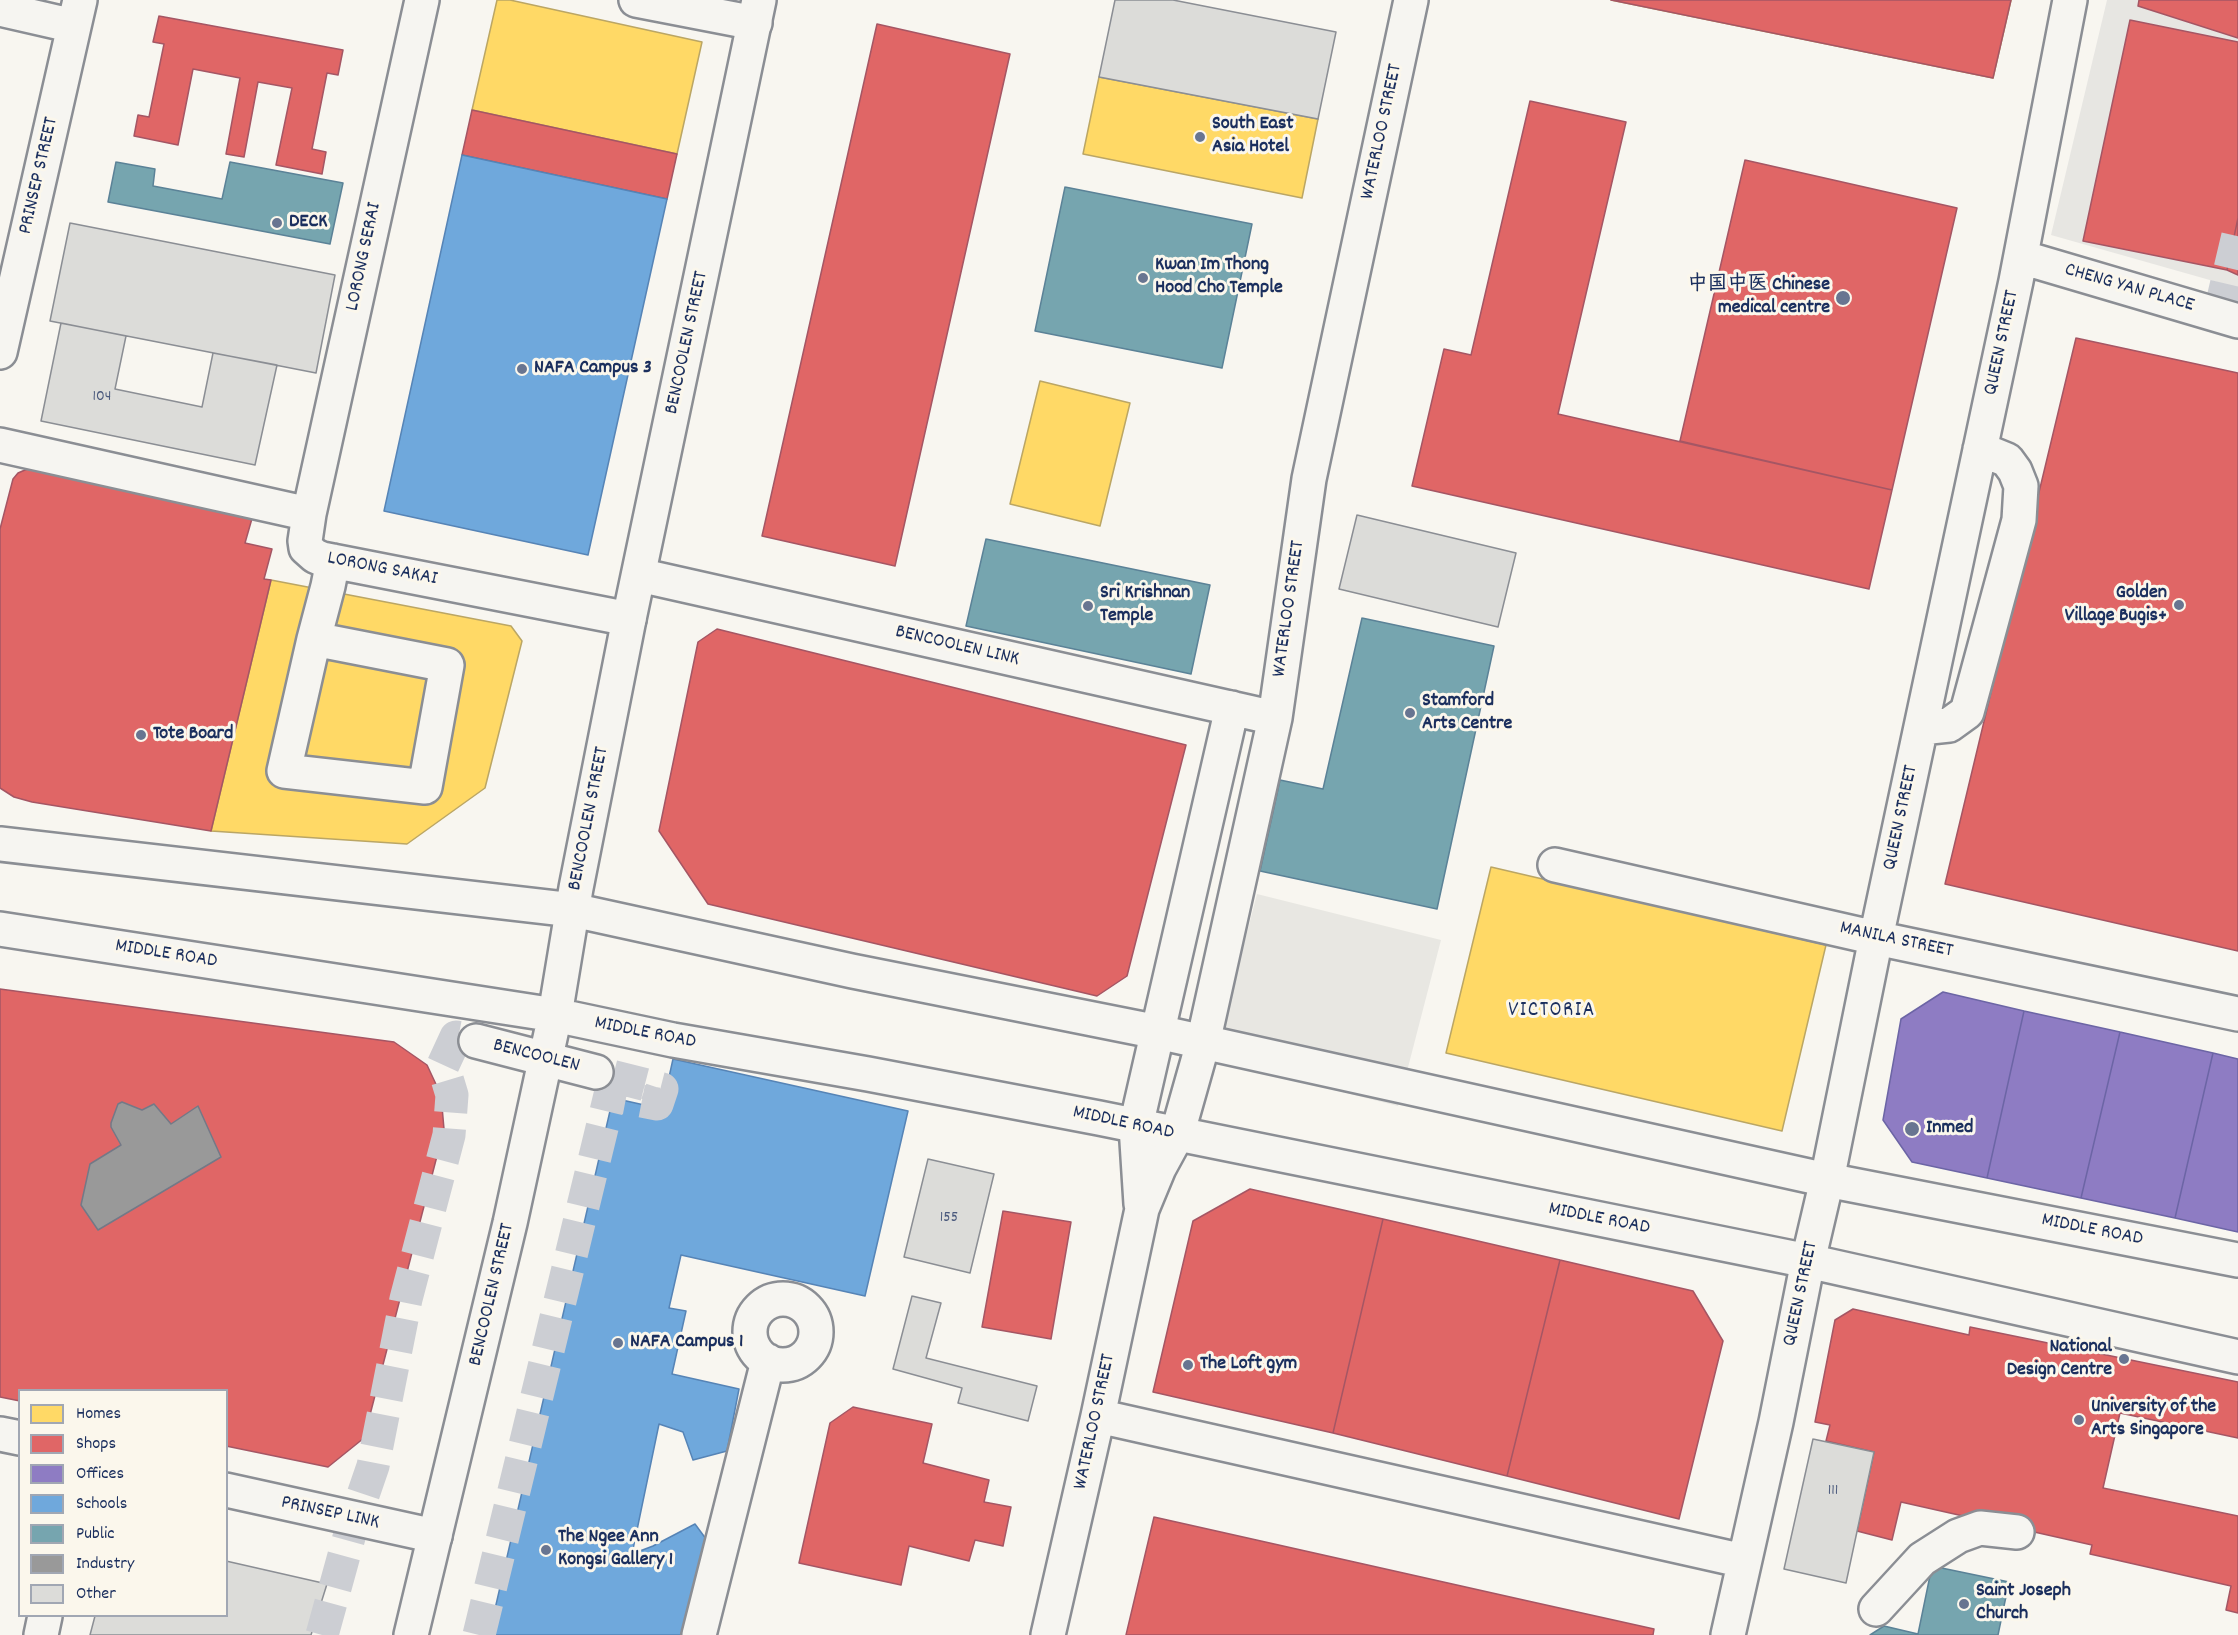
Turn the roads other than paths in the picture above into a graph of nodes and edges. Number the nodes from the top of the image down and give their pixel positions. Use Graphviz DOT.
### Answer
graph roads {
  1 [pos="422,0"];
  2 [pos="636,0"];
  3 [pos="1412,0"];
  4 [pos="2070,0"];
  5 [pos="0,9"];
  6 [pos="757,12"];
  7 [pos="77,13"];
  8 [pos="2021,257"];
  9 [pos="2238,321"];
  10 [pos="0,352"];
  11 [pos="0,445"];
  12 [pos="1980,449"];
  13 [pos="309,514"];
  14 [pos="333,561"];
  15 [pos="639,575"];
  16 [pos="629,619"];
  17 [pos="314,639"];
  18 [pos="1232,708"];
  19 [pos="1275,718"];
  20 [pos="1921,728"];
  21 [pos="0,844"];
  22 [pos="1555,865"];
  23 [pos="573,910"];
  24 [pos="0,929"];
  25 [pos="1876,938"];
  26 [pos="2238,1014"];
  27 [pos="555,1015"];
  28 [pos="1158,1032"];
  29 [pos="476,1041"];
  30 [pos="1203,1043"];
  31 [pos="544,1059"];
  32 [pos="596,1072"];
  33 [pos="1136,1126"];
  34 [pos="1177,1135"];
  35 [pos="1827,1180"];
  36 [pos="1142,1209"];
  37 [pos="2238,1260"];
  38 [pos="1808,1261"];
  39 [pos="2238,1357"];
  40 [pos="768,1362"];
  41 [pos="1098,1416"];
  42 [pos="0,1434"];
  43 [pos="18,1438"];
  44 [pos="228,1490"];
  45 [pos="2017,1532"];
  46 [pos="435,1536"];
  47 [pos="1744,1561"];
  48 [pos="1876,1610"];
  49 [pos="45,1617"];
  50 [pos="41,1635"];
  51 [pos="411,1635"];
  52 [pos="699,1635"];
  53 [pos="1048,1635"];
  54 [pos="1728,1635"];
  1 -- 13 [label="main road, LORONG SERAI"];
  2 -- 6 [label="main road"];
  3 -- 19 [label="main road, WATERLOO STREET"];
  4 -- 8 [label="main road, QUEEN STREET"];
  5 -- 7 [label="main road"];
  6 -- 15 [label="main road, BENCOOLEN STREET"];
  7 -- 10 [label="main road, PRINSEP STREET"];
  8 -- 9 [label="main road, CHENG YAN PLACE"];
  8 -- 12 [label="main road, QUEEN STREET"];
  11 -- 13 [label="main road"];
  12 -- 20 [label="main road, QUEEN STREET"];
  12 -- 20 [label="main road"];
  13 -- 14 [label="main road, LORONG SAKAI"];
  14 -- 16 [label="main road, LORONG SAKAI"];
  14 -- 17 [label="main road"];
  15 -- 16 [label="main road, BENCOOLEN STREET"];
  15 -- 18 [label="main road, BENCOOLEN LINK"];
  16 -- 23 [label="main road, BENCOOLEN STREET"];
  17 -- 17 [label="main road"];
  18 -- 19 [label="main road, BENCOOLEN LINK"];
  18 -- 28 [label="main road, WATERLOO STREET"];
  19 -- 30 [label="main road, WATERLOO STREET"];
  20 -- 25 [label="main road, QUEEN STREET"];
  21 -- 23 [label="main road, MIDDLE ROAD"];
  22 -- 25 [label="main road, MANILA STREET"];
  23 -- 27 [label="main road, BENCOOLEN STREET"];
  23 -- 28 [label="main road, MIDDLE ROAD"];
  24 -- 27 [label="main road, MIDDLE ROAD"];
  25 -- 26 [label="main road, MANILA STREET"];
  25 -- 35 [label="main road, QUEEN STREET"];
  27 -- 31 [label="main road, BENCOOLEN STREET"];
  27 -- 33 [label="main road, MIDDLE ROAD"];
  28 -- 30 [label="main road, MIDDLE ROAD"];
  28 -- 33 [label="main road, WATERLOO STREET"];
  29 -- 31 [label="main road, BENCOOLEN"];
  30 -- 34 [label="main road, WATERLOO STREET"];
  30 -- 35 [label="main road, MIDDLE ROAD"];
  31 -- 32 [label="main road, BENCOOLEN"];
  31 -- 46 [label="main road, BENCOOLEN STREET"];
  33 -- 34 [label="main road, MIDDLE ROAD"];
  33 -- 36 [label="main road, WATERLOO STREET"];
  34 -- 36 [label="main road, WATERLOO STREET"];
  34 -- 38 [label="main road, MIDDLE ROAD"];
  35 -- 37 [label="main road, MIDDLE ROAD"];
  35 -- 38 [label="main road, QUEEN STREET"];
  36 -- 41 [label="main road, WATERLOO STREET"];
  38 -- 39 [label="main road, MIDDLE ROAD"];
  38 -- 47 [label="main road, QUEEN STREET"];
  40 -- 52 [label="main road"];
  41 -- 47 [label="main road"];
  41 -- 53 [label="main road, WATERLOO STREET"];
  42 -- 43 [label="main road"];
  44 -- 46 [label="main road, PRINSEP LINK"];
  45 -- 48 [label="main road"];
  46 -- 51 [label="main road, BENCOOLEN STREET"];
  47 -- 54 [label="main road, QUEEN STREET"];
  49 -- 50 [label="main road"];
}
